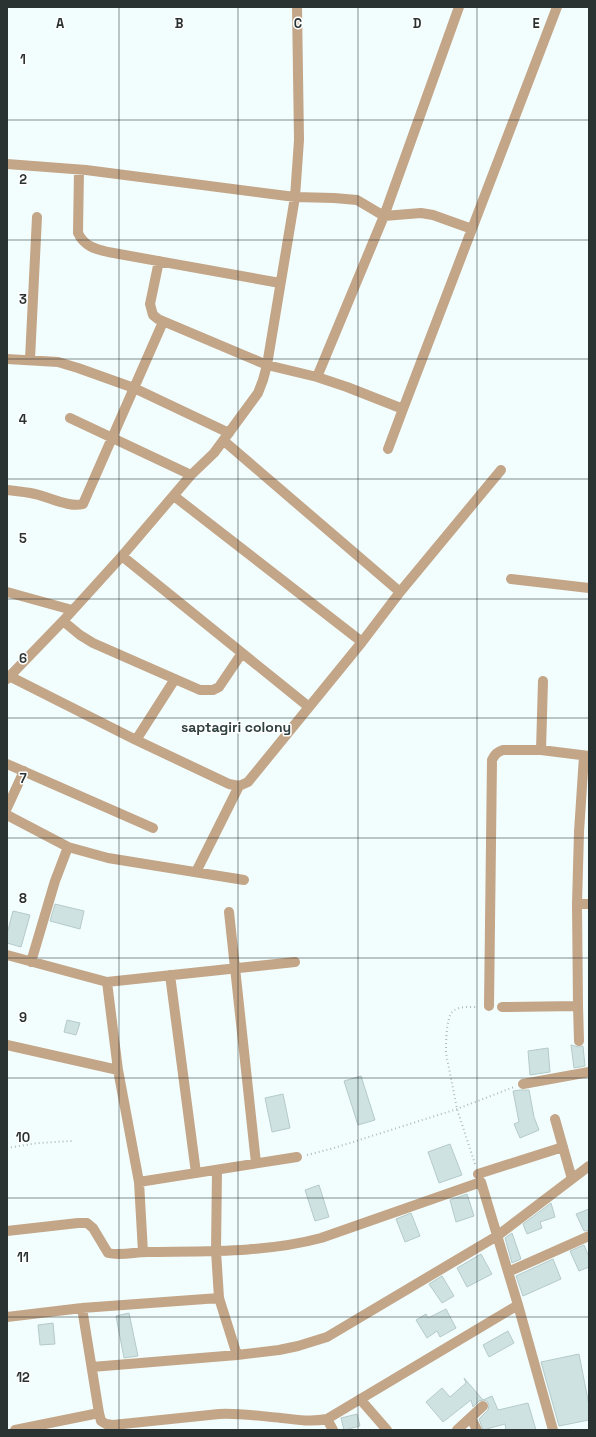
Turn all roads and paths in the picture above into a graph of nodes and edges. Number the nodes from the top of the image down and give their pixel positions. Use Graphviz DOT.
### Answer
graph roads {
  1 [pos="298,7"];
  2 [pos="459,7"];
  3 [pos="556,7"];
  4 [pos="7,164"];
  5 [pos="79,170"];
  6 [pos="295,197"];
  7 [pos="384,216"];
  8 [pos="37,217"];
  9 [pos="472,229"];
  10 [pos="159,261"];
  11 [pos="280,283"];
  12 [pos="163,322"];
  13 [pos="7,359"];
  14 [pos="30,360"];
  15 [pos="267,365"];
  16 [pos="317,377"];
  17 [pos="134,388"];
  18 [pos="403,409"];
  19 [pos="70,418"];
  20 [pos="226,437"];
  21 [pos="112,438"];
  22 [pos="388,448"];
  23 [pos="501,470"];
  24 [pos="191,475"];
  25 [pos="7,490"];
  26 [pos="174,496"];
  27 [pos="122,556"];
  28 [pos="510,579"];
  29 [pos="589,588"];
  30 [pos="7,592"];
  31 [pos="400,592"];
  32 [pos="72,610"];
  33 [pos="63,621"];
  34 [pos="362,642"];
  35 [pos="242,653"];
  36 [pos="8,678"];
  37 [pos="175,679"];
  38 [pos="543,681"];
  39 [pos="309,707"];
  40 [pos="136,740"];
  41 [pos="541,750"];
  42 [pos="587,756"];
  43 [pos="7,764"];
  44 [pos="24,771"];
  45 [pos="239,786"];
  46 [pos="7,808"];
  47 [pos="7,815"];
  48 [pos="153,828"];
  49 [pos="584,832"];
  50 [pos="68,847"];
  51 [pos="196,872"];
  52 [pos="244,880"];
  53 [pos="577,904"];
  54 [pos="589,904"];
  55 [pos="229,912"];
  56 [pos="7,955"];
  57 [pos="31,962"];
  58 [pos="295,962"];
  59 [pos="235,968"];
  60 [pos="170,975"];
  61 [pos="107,982"];
  62 [pos="489,1006"];
  63 [pos="578,1006"];
  64 [pos="502,1007"];
  65 [pos="579,1041"];
  66 [pos="7,1045"];
  67 [pos="118,1070"];
  68 [pos="589,1072"];
  69 [pos="523,1084"];
  70 [pos="458,1108"];
  71 [pos="555,1119"];
  72 [pos="72,1141"];
  73 [pos="563,1147"];
  74 [pos="7,1148"];
  75 [pos="297,1157"];
  76 [pos="256,1164"];
  77 [pos="589,1166"];
  78 [pos="217,1170"];
  79 [pos="196,1173"];
  80 [pos="478,1174"];
  81 [pos="572,1179"];
  82 [pos="139,1182"];
  83 [pos="7,1231"];
  84 [pos="497,1236"];
  85 [pos="589,1236"];
  86 [pos="216,1251"];
  87 [pos="143,1252"];
  88 [pos="508,1272"];
  89 [pos="218,1298"];
  90 [pos="518,1305"];
  91 [pos="82,1308"];
  92 [pos="7,1317"];
  93 [pos="237,1355"];
  94 [pos="92,1367"];
  95 [pos="360,1398"];
  96 [pos="483,1406"];
  97 [pos="100,1412"];
  98 [pos="471,1418"];
  99 [pos="327,1419"];
  100 [pos="133,1427"];
  101 [pos="15,1430"];
  102 [pos="332,1430"];
  103 [pos="387,1430"];
  104 [pos="457,1430"];
  105 [pos="477,1430"];
  106 [pos="553,1430"];
  1 -- 6 [label="street"];
  2 -- 7 [label="street"];
  3 -- 9 [label="street"];
  4 -- 5 [label="street"];
  5 -- 6 [label="street"];
  5 -- 10 [label="street"];
  6 -- 7 [label="street"];
  6 -- 11 [label="street"];
  7 -- 9 [label="street"];
  7 -- 16 [label="street"];
  8 -- 14 [label="street"];
  9 -- 18 [label="street"];
  10 -- 11 [label="street"];
  10 -- 12 [label="street"];
  11 -- 15 [label="street"];
  12 -- 15 [label="street"];
  12 -- 17 [label="street"];
  13 -- 14 [label="street"];
  14 -- 17 [label="street"];
  15 -- 16 [label="street"];
  15 -- 20 [label="street"];
  16 -- 18 [label="street"];
  17 -- 20 [label="street"];
  17 -- 21 [label="street"];
  18 -- 22 [label="street"];
  19 -- 21 [label="street"];
  20 -- 24 [label="street"];
  20 -- 31 [label="street"];
  21 -- 24 [label="street"];
  21 -- 25 [label="street"];
  23 -- 31 [label="street"];
  24 -- 26 [label="street"];
  26 -- 27 [label="street"];
  26 -- 34 [label="street"];
  27 -- 32 [label="street"];
  27 -- 35 [label="street"];
  28 -- 29 [label="street"];
  30 -- 32 [label="street"];
  31 -- 34 [label="street"];
  32 -- 33 [label="street"];
  33 -- 36 [label="street"];
  33 -- 37 [label="street"];
  34 -- 39 [label="street"];
  35 -- 37 [label="street"];
  35 -- 39 [label="street"];
  36 -- 40 [label="street"];
  37 -- 40 [label="street"];
  38 -- 41 [label="street"];
  39 -- 45 [label="street"];
  40 -- 45 [label="street"];
  41 -- 42 [label="street"];
  41 -- 62 [label="street"];
  42 -- 49 [label="street"];
  43 -- 44 [label="street"];
  44 -- 46 [label="street"];
  44 -- 48 [label="street"];
  45 -- 51 [label="street"];
  47 -- 50 [label="street"];
  49 -- 53 [label="street"];
  50 -- 51 [label="street"];
  50 -- 57 [label="street"];
  51 -- 52 [label="street"];
  53 -- 54 [label="street"];
  53 -- 63 [label="street"];
  55 -- 59 [label="street"];
  56 -- 57 [label="street"];
  57 -- 61 [label="street"];
  58 -- 59 [label="street"];
  59 -- 60 [label="street"];
  59 -- 76 [label="street"];
  60 -- 61 [label="street"];
  60 -- 79 [label="street"];
  61 -- 67 [label="street"];
  62 -- 70 [label="path"];
  63 -- 64 [label="street"];
  63 -- 65 [label="street"];
  66 -- 67 [label="street"];
  67 -- 82 [label="street"];
  68 -- 69 [label="street"];
  69 -- 70 [label="path"];
  70 -- 75 [label="path"];
  70 -- 80 [label="path"];
  71 -- 73 [label="street"];
  72 -- 74 [label="path"];
  73 -- 80 [label="street"];
  73 -- 81 [label="street"];
  75 -- 76 [label="street"];
  76 -- 78 [label="street"];
  77 -- 81 [label="street"];
  78 -- 79 [label="street"];
  78 -- 86 [label="street"];
  79 -- 82 [label="street"];
  81 -- 84 [label="street"];
  82 -- 87 [label="street"];
  83 -- 87 [label="street"];
  84 -- 86 [label="street"];
  84 -- 88 [label="street"];
  84 -- 93 [label="street"];
  85 -- 88 [label="street"];
  86 -- 87 [label="street"];
  86 -- 89 [label="street"];
  88 -- 90 [label="street"];
  89 -- 91 [label="street"];
  89 -- 93 [label="street"];
  90 -- 95 [label="street"];
  90 -- 106 [label="street"];
  91 -- 92 [label="street"];
  91 -- 94 [label="street"];
  93 -- 94 [label="street"];
  94 -- 97 [label="street"];
  95 -- 99 [label="street"];
  95 -- 103 [label="street"];
  96 -- 98 [label="street"];
  97 -- 100 [label="street"];
  97 -- 101 [label="street"];
  98 -- 104 [label="street"];
  98 -- 105 [label="street"];
  99 -- 100 [label="street"];
  99 -- 102 [label="street"];
}
